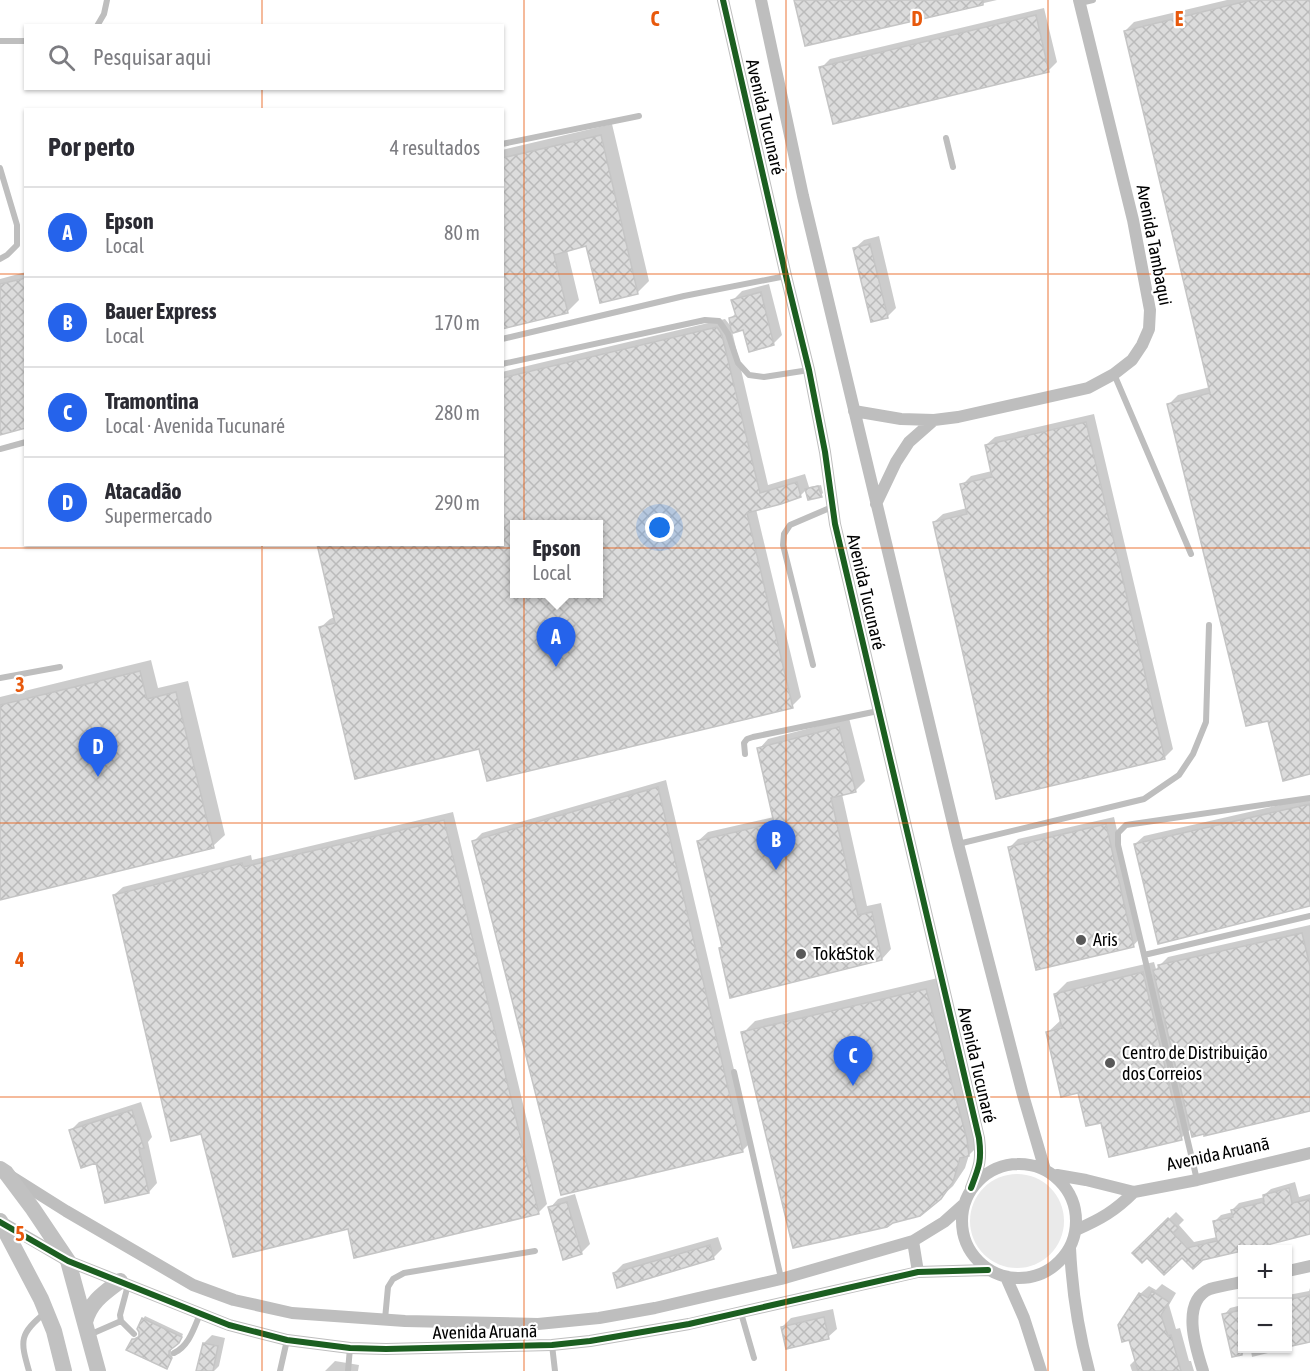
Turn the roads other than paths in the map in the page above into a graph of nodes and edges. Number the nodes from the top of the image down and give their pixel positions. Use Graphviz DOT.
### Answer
graph roads {
  1 [pos="106,0"];
  2 [pos="723,0"];
  3 [pos="761,0"];
  4 [pos="1093,0"];
  5 [pos="1080,2"];
  6 [pos="98,24"];
  7 [pos="0,40"];
  8 [pos="24,41"];
  9 [pos="639,116"];
  10 [pos="946,138"];
  11 [pos="504,144"];
  12 [pos="953,167"];
  13 [pos="0,168"];
  14 [pos="0,259"];
  15 [pos="786,276"];
  16 [pos="504,339"];
  17 [pos="504,364"];
  18 [pos="809,370"];
  19 [pos="1114,374"];
  20 [pos="854,411"];
  21 [pos="934,420"];
  22 [pos="24,443"];
  23 [pos="0,449"];
  24 [pos="876,504"];
  25 [pos="832,507"];
  26 [pos="1191,554"];
  27 [pos="1209,626"];
  28 [pos="813,665"];
  29 [pos="60,667"];
  30 [pos="0,678"];
  31 [pos="879,711"];
  32 [pos="745,754"];
  33 [pos="1310,798"];
  34 [pos="958,844"];
  35 [pos="1310,916"];
  36 [pos="1144,956"];
  37 [pos="734,1072"];
  38 [pos="1310,1153"];
  39 [pos="3,1171"];
  40 [pos="1051,1173"];
  41 [pos="1197,1180"];
  42 [pos="971,1188"];
  43 [pos="1134,1192"];
  44 [pos="963,1205"];
  45 [pos="0,1222"];
  46 [pos="1076,1230"];
  47 [pos="913,1241"];
  48 [pos="1070,1248"];
  49 [pos="535,1251"];
  50 [pos="68,1261"];
  51 [pos="1310,1266"];
  52 [pos="988,1270"];
  53 [pos="1292,1270"];
  54 [pos="918,1272"];
  55 [pos="1006,1277"];
  56 [pos="782,1279"];
  57 [pos="124,1283"];
  58 [pos="1238,1283"];
  59 [pos="46,1312"];
  60 [pos="741,1312"];
  61 [pos="200,1314"];
  62 [pos="385,1320"];
  63 [pos="121,1321"];
  64 [pos="87,1328"];
  65 [pos="134,1335"];
  66 [pos="287,1340"];
  67 [pos="552,1346"];
  68 [pos="350,1348"];
  69 [pos="174,1353"];
  70 [pos="754,1358"];
  71 [pos="29,1371"];
  72 [pos="64,1371"];
  73 [pos="98,1371"];
  74 [pos="280,1371"];
  75 [pos="348,1371"];
  76 [pos="555,1371"];
  77 [pos="1041,1371"];
  78 [pos="1089,1371"];
  79 [pos="1203,1371"];
  1 -- 6 [label="lane"];
  2 -- 15 [label="street, Avenida Tucunaré"];
  3 -- 20 [label="street, Avenida Tucunaré"];
  4 -- 5 [label="lane"];
  5 -- 19 [label="street, Avenida Tambaqui"];
  7 -- 8 [label="lane"];
  9 -- 11 [label="lane"];
  10 -- 12 [label="lane"];
  13 -- 14 [label="lane"];
  15 -- 16 [label="lane"];
  15 -- 18 [label="street, Avenida Tucunaré"];
  17 -- 18 [label="lane"];
  18 -- 25 [label="street, Avenida Tucunaré"];
  19 -- 21 [label="street, Avenida Tambaqui"];
  19 -- 26 [label="lane"];
  20 -- 21 [label="street, Avenida Tambaqui"];
  20 -- 24 [label="street, Avenida Tucunaré"];
  21 -- 24 [label="street"];
  22 -- 23 [label="lane"];
  24 -- 34 [label="street, Avenida Tucunaré"];
  25 -- 28 [label="lane"];
  25 -- 31 [label="street, Avenida Tucunaré"];
  27 -- 34 [label="lane"];
  29 -- 30 [label="lane"];
  31 -- 32 [label="lane"];
  31 -- 42 [label="street, Avenida Tucunaré"];
  33 -- 36 [label="lane"];
  34 -- 40 [label="street, Avenida Tucunaré"];
  35 -- 36 [label="lane"];
  36 -- 41 [label="lane"];
  37 -- 56 [label="lane"];
  38 -- 41 [label="street, Avenida Aruanã"];
  39 -- 50 [label="main road"];
  39 -- 62 [label="street, Avenida Aruanã"];
  40 -- 42 [label="street"];
  40 -- 43 [label="street, Avenida Aruanã"];
  40 -- 46 [label="street"];
  41 -- 43 [label="street, Avenida Aruanã"];
  42 -- 44 [label="street"];
  43 -- 46 [label="street"];
  44 -- 47 [label="street, Avenida Aruanã"];
  44 -- 52 [label="street"];
  45 -- 50 [label="street, Avenida Aruanã"];
  45 -- 59 [label="main road"];
  46 -- 48 [label="street"];
  47 -- 54 [label="street"];
  47 -- 56 [label="street, Avenida Aruanã"];
  48 -- 55 [label="street"];
  48 -- 78 [label="street"];
  49 -- 62 [label="lane"];
  50 -- 57 [label="street, Avenida Aruanã"];
  50 -- 64 [label="main road"];
  51 -- 53 [label="street"];
  52 -- 54 [label="street, Avenida Aruanã"];
  52 -- 55 [label="street"];
  54 -- 60 [label="street, Avenida Aruanã"];
  55 -- 77 [label="street"];
  56 -- 62 [label="street, Avenida Aruanã"];
  57 -- 61 [label="street, Avenida Aruanã"];
  57 -- 63 [label="lane"];
  57 -- 64 [label="main road"];
  58 -- 79 [label="street"];
  59 -- 71 [label="lane"];
  59 -- 72 [label="main road"];
  60 -- 67 [label="street, Avenida Aruanã"];
  60 -- 70 [label="lane"];
  61 -- 66 [label="street, Avenida Aruanã"];
  61 -- 69 [label="lane"];
  63 -- 64 [label="lane"];
  63 -- 65 [label="lane"];
  64 -- 73 [label="main road"];
  66 -- 68 [label="street, Avenida Aruanã"];
  66 -- 74 [label="lane"];
  67 -- 68 [label="street, Avenida Aruanã"];
  67 -- 76 [label="lane"];
  68 -- 75 [label="lane"];
}
